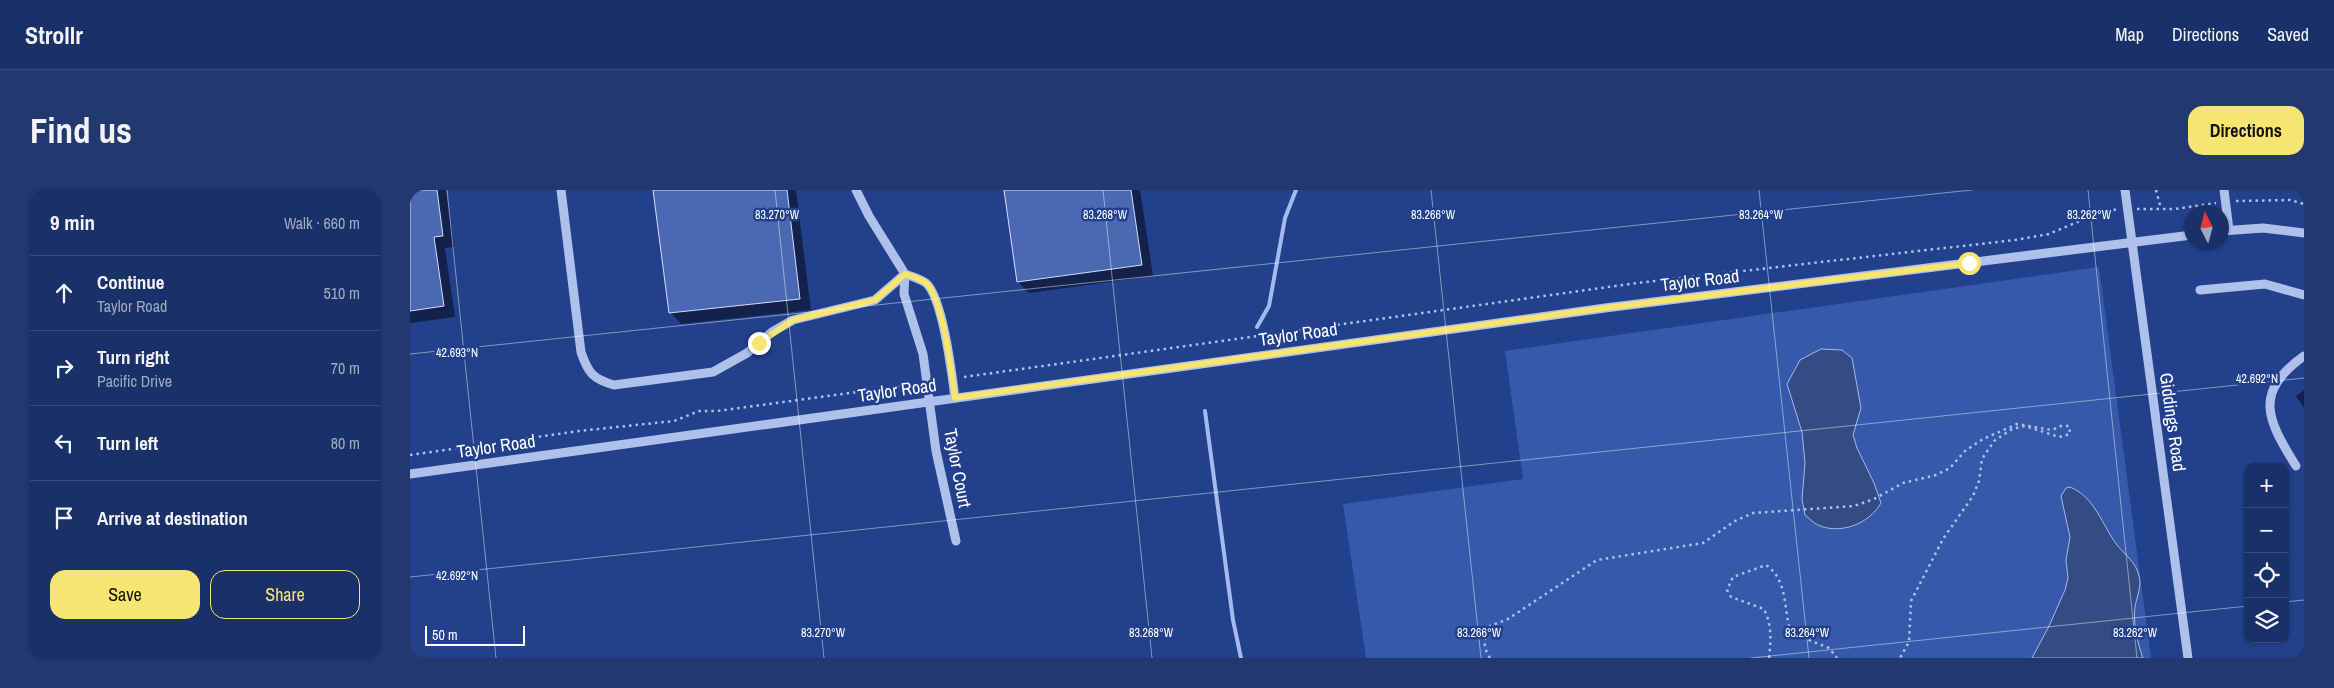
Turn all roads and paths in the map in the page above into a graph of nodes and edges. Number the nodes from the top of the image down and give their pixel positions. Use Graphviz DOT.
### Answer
graph roads {
  1 [pos="561,190"];
  2 [pos="856,190"];
  3 [pos="2126,190"];
  4 [pos="2156,190"];
  5 [pos="2224,190"];
  6 [pos="2224,205"];
  7 [pos="2109,209"];
  8 [pos="2161,209"];
  9 [pos="2229,231"];
  10 [pos="2304,232"];
  11 [pos="2184,236"];
  12 [pos="2133,243"];
  13 [pos="905,274"];
  14 [pos="2200,290"];
  15 [pos="2304,295"];
  16 [pos="2304,356"];
  17 [pos="966,377"];
  18 [pos="908,385"];
  19 [pos="955,398"];
  20 [pos="930,402"];
  21 [pos="410,455"];
  22 [pos="2296,466"];
  23 [pos="410,474"];
  24 [pos="956,541"];
  25 [pos="1490,658"];
  26 [pos="1769,658"];
  27 [pos="1837,658"];
  28 [pos="1900,658"];
  29 [pos="2188,658"];
  1 -- 13 [label="street"];
  2 -- 13 [label="street"];
  3 -- 12 [label="street, Giddings Road"];
  4 -- 8 [label="path"];
  5 -- 6 [label="street"];
  7 -- 17 [label="path"];
  9 -- 10 [label="street"];
  11 -- 12 [label="street, Taylor Road"];
  12 -- 19 [label="street, Taylor Road"];
  12 -- 29 [label="street, Giddings Road"];
  13 -- 19 [label="street"];
  13 -- 20 [label="street, Taylor Court"];
  14 -- 15 [label="street"];
  16 -- 22 [label="street"];
  18 -- 21 [label="path"];
  19 -- 20 [label="street, Taylor Road"];
  20 -- 23 [label="street, Taylor Road"];
  20 -- 24 [label="street, Taylor Court"];
  25 -- 28 [label="path"];
  26 -- 27 [label="path"];
}
